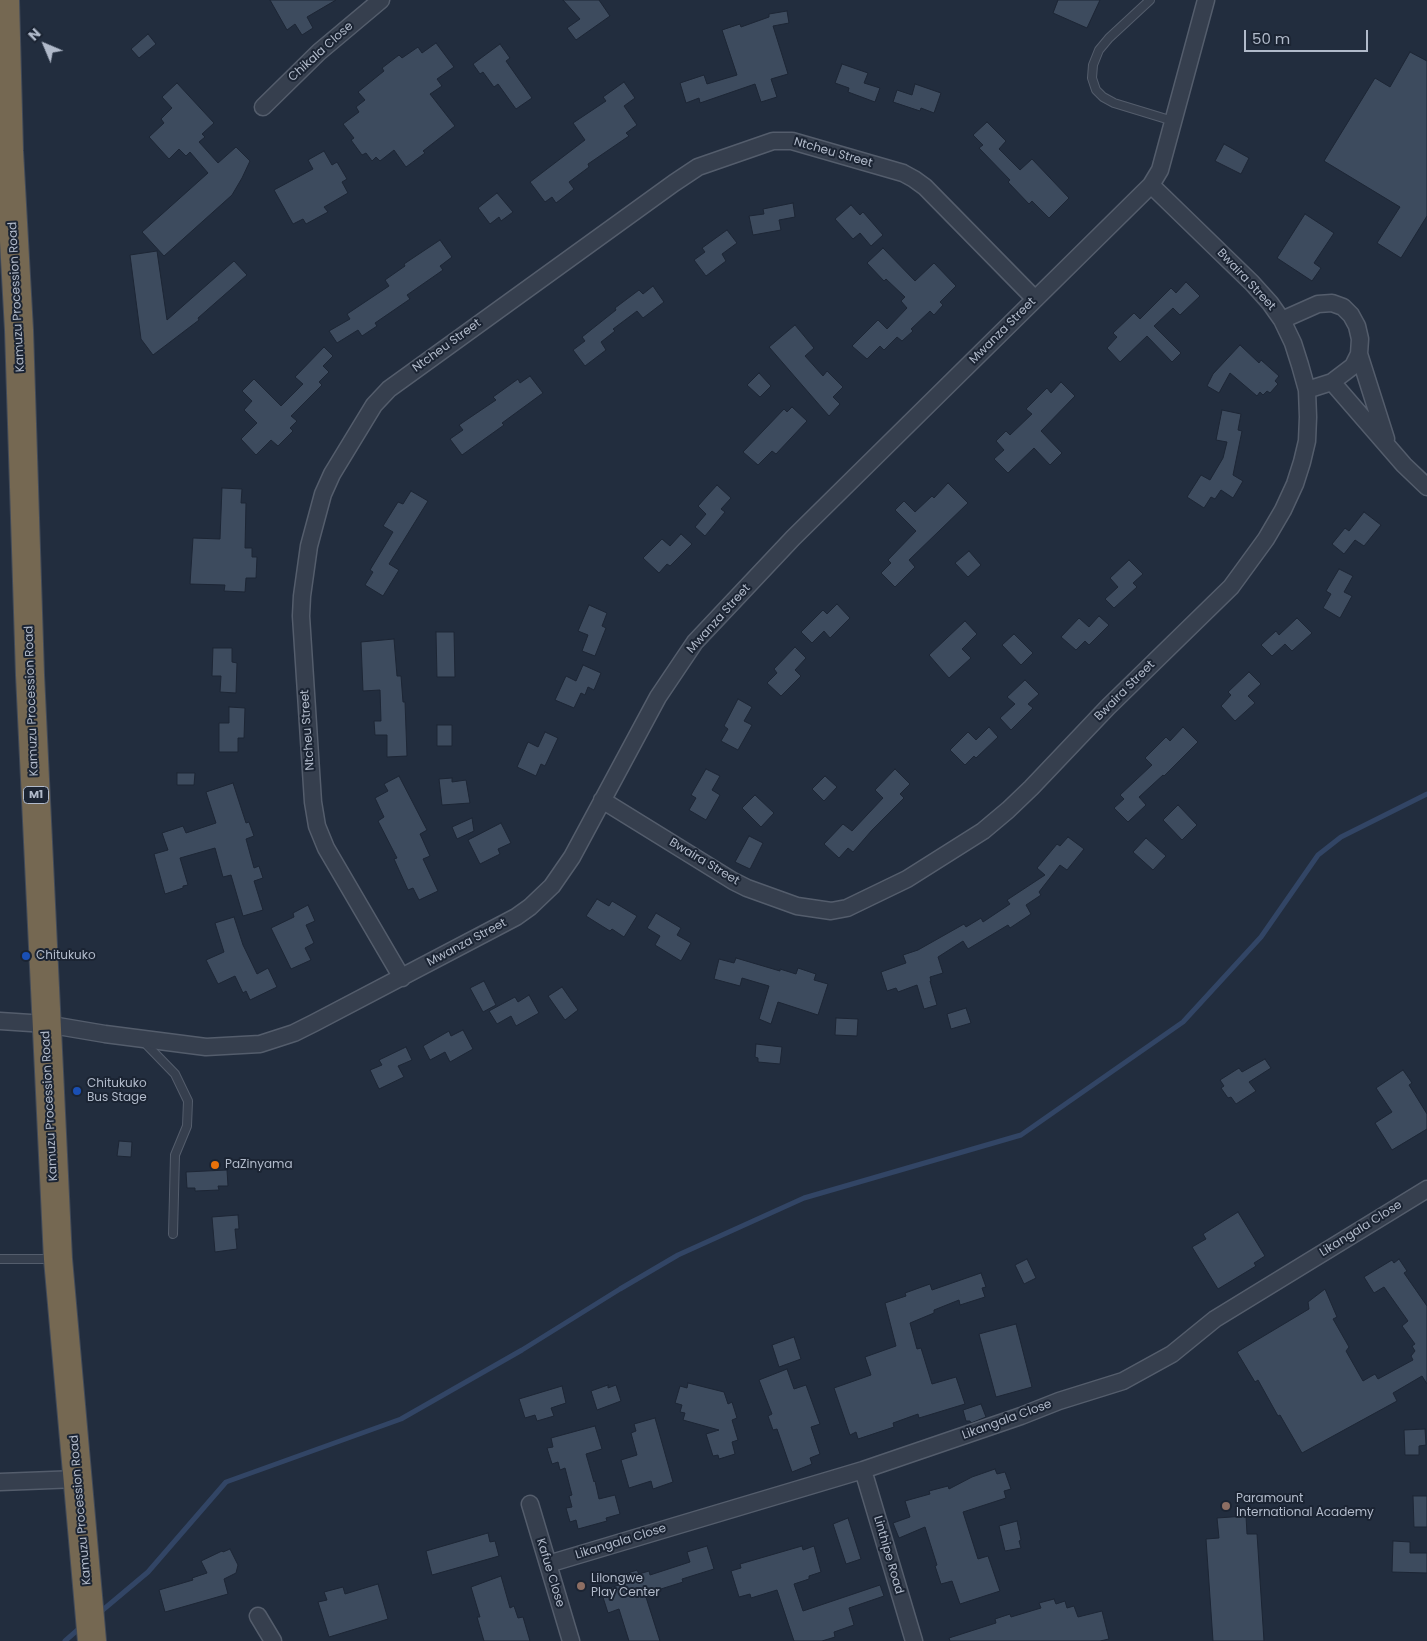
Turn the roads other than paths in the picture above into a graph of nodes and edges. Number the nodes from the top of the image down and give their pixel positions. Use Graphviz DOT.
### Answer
graph roads {
  1 [pos="5,0"];
  2 [pos="382,0"];
  3 [pos="1150,0"];
  4 [pos="1206,0"];
  5 [pos="263,107"];
  6 [pos="1174,121"];
  7 [pos="1151,185"];
  8 [pos="1035,299"];
  9 [pos="1282,320"];
  10 [pos="1359,354"];
  11 [pos="1332,382"];
  12 [pos="1307,390"];
  13 [pos="1388,446"];
  14 [pos="1427,487"];
  15 [pos="602,800"];
  16 [pos="402,978"];
  17 [pos="0,1020"];
  18 [pos="46,1024"];
  19 [pos="140,1038"];
  20 [pos="1427,1189"];
  21 [pos="173,1234"];
  22 [pos="0,1259"];
  23 [pos="58,1259"];
  24 [pos="863,1470"];
  25 [pos="78,1478"];
  26 [pos="0,1482"];
  27 [pos="530,1504"];
  28 [pos="548,1564"];
  29 [pos="258,1616"];
  30 [pos="92,1641"];
  31 [pos="273,1641"];
  32 [pos="571,1641"];
  33 [pos="914,1641"];
  1 -- 18 [label="highway, Kamuzu Procession Road / M1"];
  2 -- 5 [label="street, Chikala Close"];
  3 -- 6 [label="lane"];
  4 -- 6 [label="street, Mwanza Street"];
  6 -- 7 [label="street, Mwanza Street"];
  7 -- 8 [label="street, Mwanza Street"];
  7 -- 9 [label="street, Bwaira Street"];
  8 -- 15 [label="street, Mwanza Street"];
  8 -- 16 [label="street, Ntcheu Street"];
  9 -- 10 [label="street"];
  9 -- 12 [label="street, Bwaira Street"];
  10 -- 11 [label="street"];
  10 -- 13 [label="street"];
  11 -- 12 [label="street"];
  11 -- 13 [label="street"];
  12 -- 15 [label="street, Bwaira Street"];
  13 -- 14 [label="street"];
  15 -- 16 [label="street, Mwanza Street"];
  16 -- 19 [label="street, Mwanza Street"];
  17 -- 18 [label="street, Mwanza Street"];
  18 -- 19 [label="street, Mwanza Street"];
  18 -- 23 [label="highway, Kamuzu Procession Road / M1"];
  19 -- 21 [label="lane"];
  20 -- 24 [label="street, Likangala Close"];
  22 -- 23 [label="lane"];
  23 -- 25 [label="highway, Kamuzu Procession Road / M1"];
  24 -- 28 [label="street, Likangala Close"];
  24 -- 33 [label="street, Linthipe Road"];
  25 -- 26 [label="street"];
  25 -- 30 [label="highway, Kamuzu Procession Road / M1"];
  27 -- 28 [label="street, Kafue Close"];
  28 -- 32 [label="street, Kafue Close"];
  29 -- 31 [label="street"];
}
